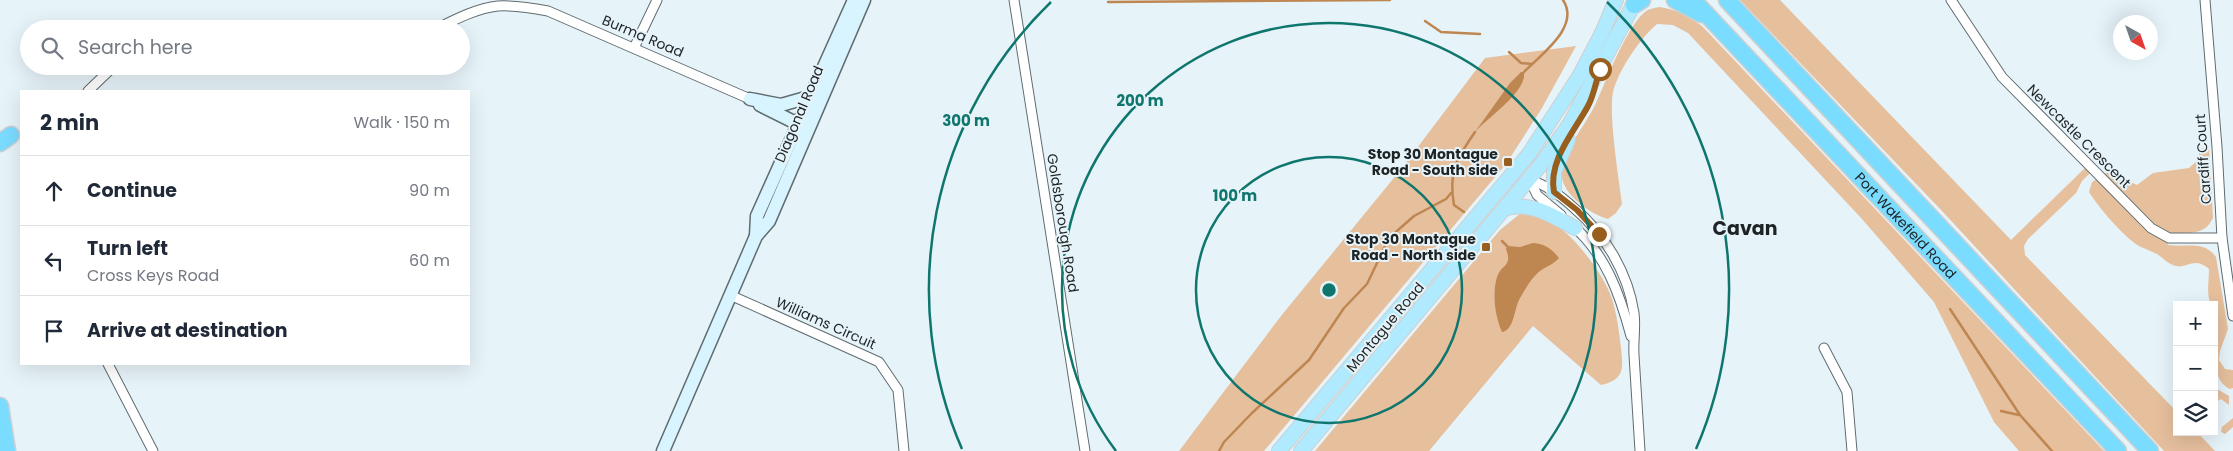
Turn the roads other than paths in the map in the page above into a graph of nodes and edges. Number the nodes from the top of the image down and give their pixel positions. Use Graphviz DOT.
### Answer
graph roads {
  1 [pos="657,0"];
  2 [pos="854,0"];
  3 [pos="864,0"];
  4 [pos="1014,0"];
  5 [pos="1616,0"];
  6 [pos="1675,0"];
  7 [pos="1693,0"];
  8 [pos="1727,0"];
  9 [pos="1732,0"];
  10 [pos="1951,0"];
  11 [pos="2205,0"];
  12 [pos="1637,2"];
  13 [pos="495,3"];
  14 [pos="456,20"];
  15 [pos="1712,20"];
  16 [pos="1752,27"];
  17 [pos="634,48"];
  18 [pos="1600,69"];
  19 [pos="105,75"];
  20 [pos="89,90"];
  21 [pos="809,97"];
  22 [pos="750,99"];
  23 [pos="819,106"];
  24 [pos="798,124"];
  25 [pos="1547,128"];
  26 [pos="1530,180"];
  27 [pos="1554,192"];
  28 [pos="1507,208"];
  29 [pos="1575,228"];
  30 [pos="756,236"];
  31 [pos="2222,238"];
  32 [pos="1456,243"];
  33 [pos="730,295"];
  34 [pos="2233,316"];
  35 [pos="1633,343"];
  36 [pos="1824,348"];
  37 [pos="109,365"];
  38 [pos="0,406"];
  39 [pos="7,451"];
  40 [pos="153,451"];
  41 [pos="663,451"];
  42 [pos="904,451"];
  43 [pos="1086,451"];
  44 [pos="1280,451"];
  45 [pos="1301,451"];
  46 [pos="1640,451"];
  47 [pos="1852,451"];
  48 [pos="2118,451"];
  49 [pos="2150,451"];
  1 -- 17 [label="street"];
  2 -- 21 [label="street, Diagonal Road"];
  3 -- 23 [label="street, Diagonal Road"];
  4 -- 43 [label="street, Goldsborough Road"];
  5 -- 25 [label="main road, Montague Road"];
  6 -- 15 [label="highway"];
  7 -- 15 [label="highway, Port Wakefield Road"];
  8 -- 16 [label="highway, Port Wakefield Road"];
  9 -- 16 [label="highway"];
  10 -- 31 [label="street, Newcastle Crescent"];
  11 -- 31 [label="street, Cardiff Court"];
  12 -- 18 [label="main road, Montague Road"];
  13 -- 14 [label="street, Burma Road"];
  13 -- 17 [label="street, Burma Road"];
  15 -- 48 [label="highway, Port Wakefield Road"];
  16 -- 49 [label="highway, Port Wakefield Road"];
  17 -- 22 [label="street, Burma Road"];
  18 -- 26 [label="main road, Montague Road"];
  18 -- 27 [label="main road"];
  19 -- 20 [label="street"];
  21 -- 22 [label="street"];
  21 -- 24 [label="street, Diagonal Road"];
  22 -- 24 [label="street"];
  23 -- 24 [label="street"];
  23 -- 30 [label="street, Diagonal Road"];
  24 -- 30 [label="street, Diagonal Road"];
  25 -- 26 [label="main road"];
  25 -- 32 [label="main road, Montague Road"];
  26 -- 27 [label="street"];
  26 -- 28 [label="main road, Montague Road"];
  26 -- 29 [label="street"];
  26 -- 32 [label="main road"];
  27 -- 35 [label="street"];
  28 -- 29 [label="main road"];
  28 -- 45 [label="main road, Montague Road"];
  29 -- 35 [label="street"];
  30 -- 33 [label="street, Diagonal Road"];
  31 -- 34 [label="street, Cardiff Court"];
  32 -- 44 [label="main road, Montague Road"];
  33 -- 41 [label="street, Diagonal Road"];
  33 -- 42 [label="street, Williams Circuit"];
  35 -- 46 [label="street"];
  36 -- 47 [label="street"];
  37 -- 40 [label="street"];
  38 -- 39 [label="highway"];
}
